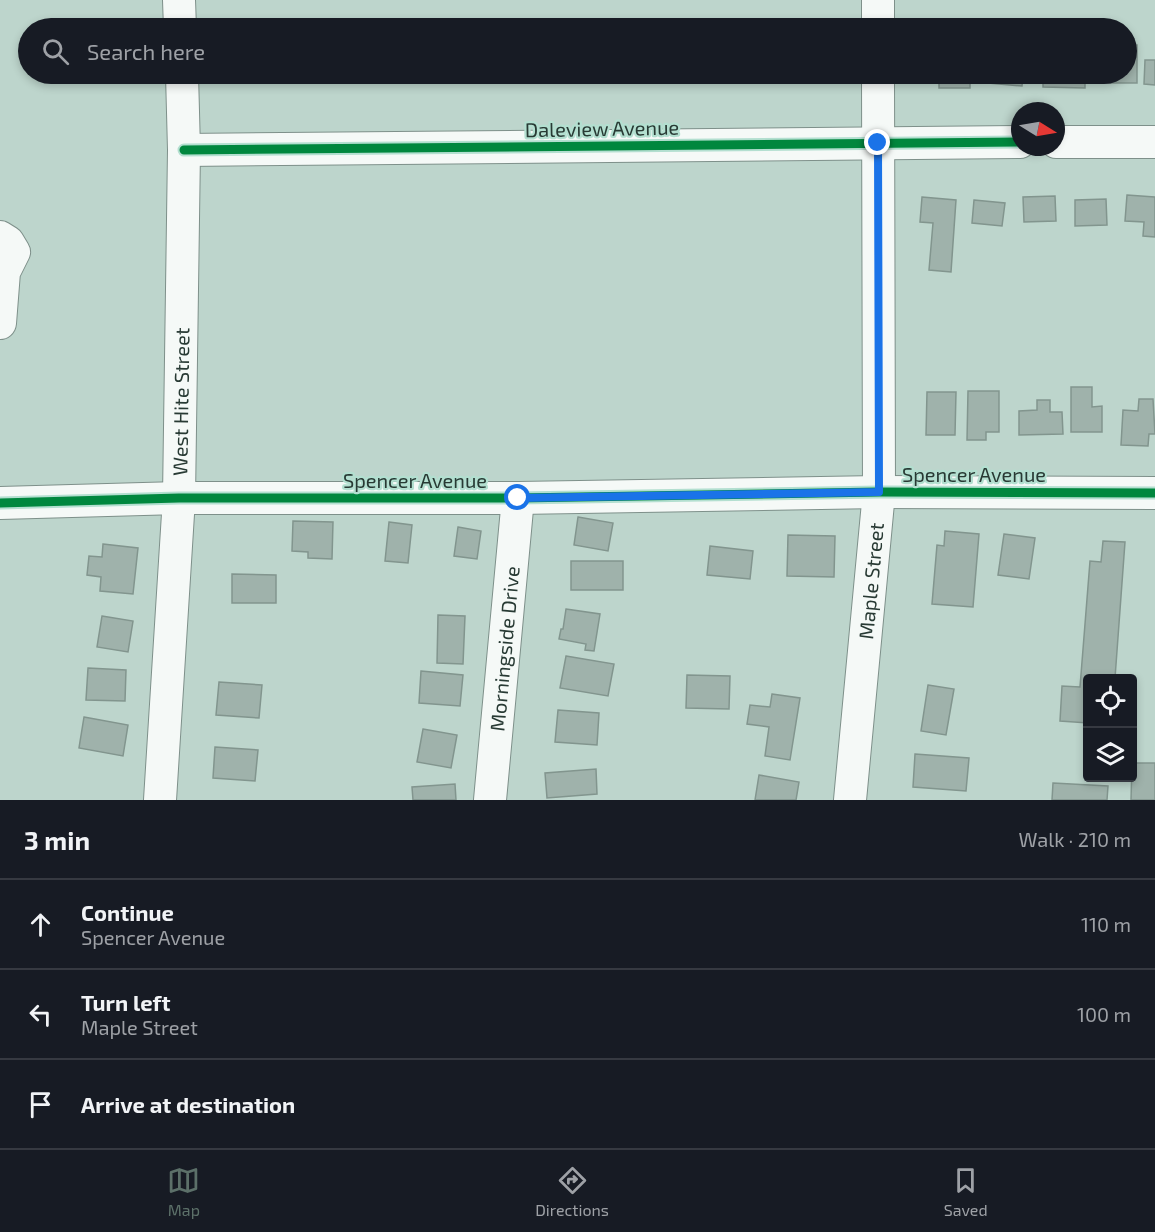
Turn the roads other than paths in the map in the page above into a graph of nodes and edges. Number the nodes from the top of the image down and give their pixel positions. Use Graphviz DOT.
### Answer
graph roads {
  1 [pos="179,0"];
  2 [pos="878,0"];
  3 [pos="180,18"];
  4 [pos="878,18"];
  5 [pos="182,84"];
  6 [pos="878,84"];
  7 [pos="1011,142"];
  8 [pos="1065,142"];
  9 [pos="1155,142"];
  10 [pos="878,143"];
  11 [pos="184,150"];
  12 [pos="0,237"];
  13 [pos="0,322"];
  14 [pos="879,492"];
  15 [pos="1155,493"];
  16 [pos="179,498"];
  17 [pos="518,498"];
  18 [pos="0,503"];
  19 [pos="160,800"];
  20 [pos="490,800"];
  21 [pos="850,800"];
  1 -- 3 [label="street"];
  2 -- 4 [label="street"];
  5 -- 11 [label="street, West Hite Street"];
  6 -- 10 [label="street, Maple Street"];
  7 -- 10 [label="street, Daleview Avenue"];
  8 -- 9 [label="street"];
  10 -- 11 [label="street, Daleview Avenue"];
  10 -- 14 [label="street, Maple Street"];
  11 -- 16 [label="street, West Hite Street"];
  12 -- 13 [label="street"];
  14 -- 15 [label="street, Spencer Avenue"];
  14 -- 17 [label="street, Spencer Avenue"];
  14 -- 21 [label="street, Maple Street"];
  16 -- 17 [label="street, Spencer Avenue"];
  16 -- 18 [label="street, Spencer Avenue"];
  16 -- 19 [label="street, West Hite Street"];
  17 -- 20 [label="street, Morningside Drive"];
}
